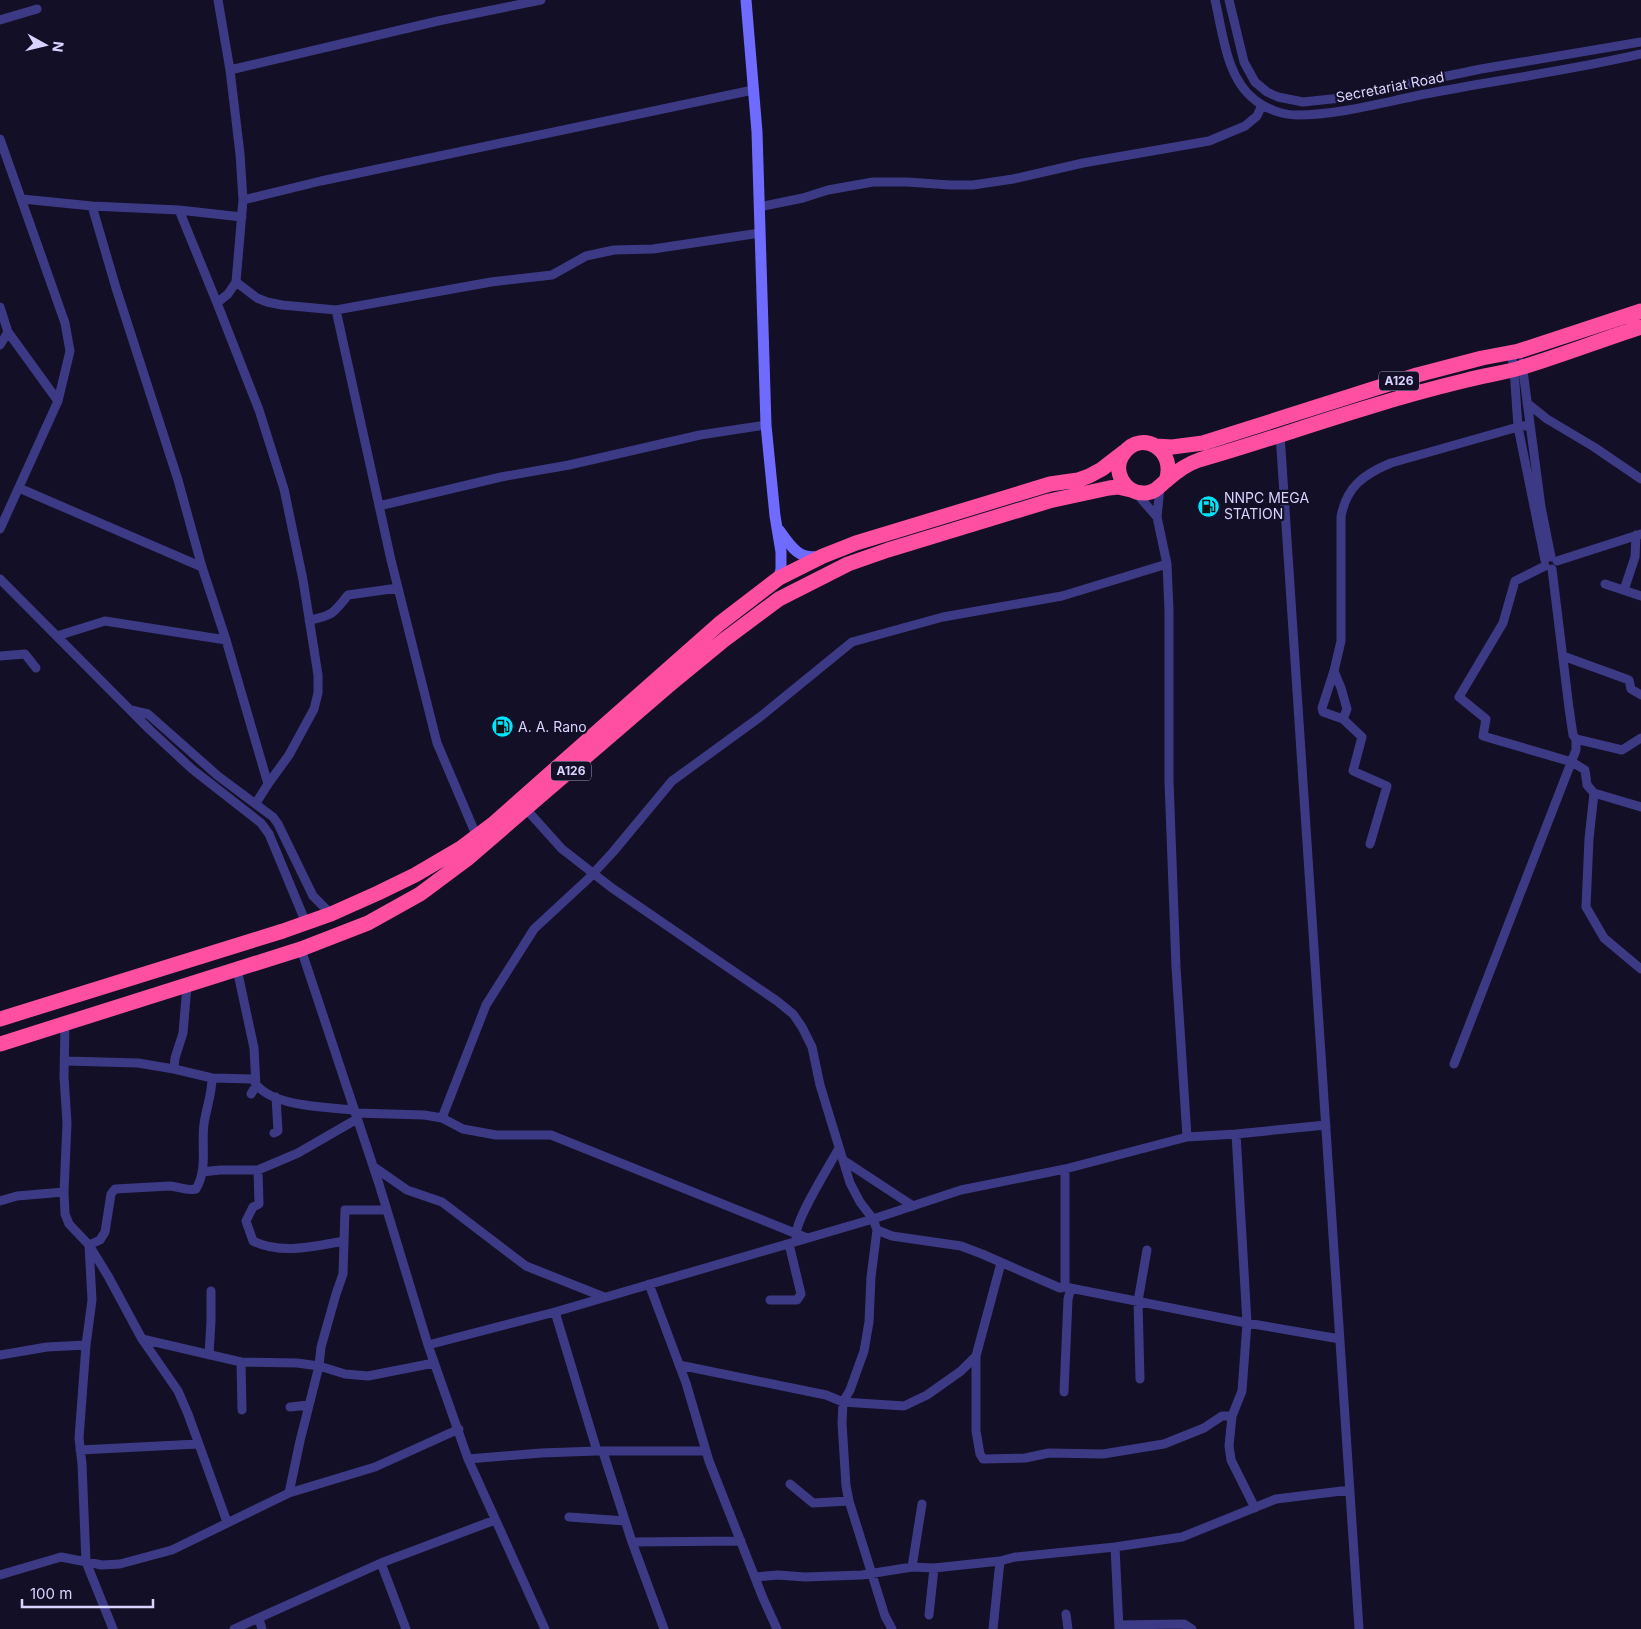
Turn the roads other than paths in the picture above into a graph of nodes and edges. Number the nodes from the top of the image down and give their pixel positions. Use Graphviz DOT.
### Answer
graph roads {
  1 [pos="218,0"];
  2 [pos="541,0"];
  3 [pos="746,0"];
  4 [pos="1215,0"];
  5 [pos="1229,0"];
  6 [pos="36,9"];
  7 [pos="0,20"];
  8 [pos="1640,48"];
  9 [pos="230,70"];
  10 [pos="754,90"];
  11 [pos="1262,105"];
  12 [pos="0,139"];
  13 [pos="22,199"];
  14 [pos="243,200"];
  15 [pos="92,206"];
  16 [pos="759,207"];
  17 [pos="179,210"];
  18 [pos="242,217"];
  19 [pos="760,233"];
  20 [pos="236,282"];
  21 [pos="217,303"];
  22 [pos="0,307"];
  23 [pos="336,310"];
  24 [pos="1641,311"];
  25 [pos="1641,327"];
  26 [pos="8,332"];
  27 [pos="0,345"];
  28 [pos="1515,352"];
  29 [pos="1519,368"];
  30 [pos="58,401"];
  31 [pos="1527,403"];
  32 [pos="766,424"];
  33 [pos="1529,425"];
  34 [pos="1518,427"];
  35 [pos="1280,434"];
  36 [pos="1156,446"];
  37 [pos="1124,452"];
  38 [pos="1641,479"];
  39 [pos="1163,484"];
  40 [pos="19,488"];
  41 [pos="1133,491"];
  42 [pos="379,506"];
  43 [pos="1157,518"];
  44 [pos="0,529"];
  45 [pos="778,529"];
  46 [pos="1638,535"];
  47 [pos="823,556"];
  48 [pos="1550,562"];
  49 [pos="1167,564"];
  50 [pos="202,567"];
  51 [pos="779,578"];
  52 [pos="0,579"];
  53 [pos="1605,584"];
  54 [pos="398,588"];
  55 [pos="1624,590"];
  56 [pos="1641,596"];
  57 [pos="309,620"];
  58 [pos="57,636"];
  59 [pos="226,640"];
  60 [pos="0,656"];
  61 [pos="1563,656"];
  62 [pos="36,668"];
  63 [pos="1334,671"];
  64 [pos="1641,695"];
  65 [pos="131,710"];
  66 [pos="1343,719"];
  67 [pos="1641,738"];
  68 [pos="1576,739"];
  69 [pos="1572,762"];
  70 [pos="268,784"];
  71 [pos="1594,792"];
  72 [pos="256,803"];
  73 [pos="1641,807"];
  74 [pos="526,809"];
  75 [pos="477,837"];
  76 [pos="1370,844"];
  77 [pos="593,873"];
  78 [pos="330,914"];
  79 [pos="306,923"];
  80 [pos="301,949"];
  81 [pos="237,969"];
  82 [pos="1641,969"];
  83 [pos="186,986"];
  84 [pos="0,1019"];
  85 [pos="65,1023"];
  86 [pos="0,1044"];
  87 [pos="66,1062"];
  88 [pos="1454,1064"];
  89 [pos="174,1068"];
  90 [pos="212,1078"];
  91 [pos="254,1090"];
  92 [pos="276,1098"];
  93 [pos="355,1114"];
  94 [pos="442,1118"];
  95 [pos="1326,1125"];
  96 [pos="274,1134"];
  97 [pos="1236,1134"];
  98 [pos="1187,1137"];
  99 [pos="839,1148"];
  100 [pos="843,1160"];
  101 [pos="373,1167"];
  102 [pos="1065,1169"];
  103 [pos="258,1170"];
  104 [pos="202,1172"];
  105 [pos="64,1192"];
  106 [pos="0,1201"];
  107 [pos="913,1206"];
  108 [pos="387,1210"];
  109 [pos="873,1219"];
  110 [pos="877,1230"];
  111 [pos="794,1240"];
  112 [pos="344,1242"];
  113 [pos="89,1245"];
  114 [pos="1147,1250"];
  115 [pos="1000,1263"];
  116 [pos="649,1284"];
  117 [pos="1068,1287"];
  118 [pos="211,1291"];
  119 [pos="604,1297"];
  120 [pos="770,1300"];
  121 [pos="1138,1301"];
  122 [pos="555,1312"];
  123 [pos="1247,1324"];
  124 [pos="142,1339"];
  125 [pos="1340,1339"];
  126 [pos="86,1345"];
  127 [pos="428,1345"];
  128 [pos="0,1355"];
  129 [pos="209,1355"];
  130 [pos="976,1356"];
  131 [pos="241,1362"];
  132 [pos="434,1362"];
  133 [pos="680,1365"];
  134 [pos="319,1366"];
  135 [pos="1140,1379"];
  136 [pos="1064,1392"];
  137 [pos="843,1402"];
  138 [pos="309,1405"];
  139 [pos="290,1407"];
  140 [pos="242,1410"];
  141 [pos="1232,1416"];
  142 [pos="459,1429"];
  143 [pos="198,1444"];
  144 [pos="80,1450"];
  145 [pos="600,1451"];
  146 [pos="706,1451"];
  147 [pos="468,1459"];
  148 [pos="790,1484"];
  149 [pos="1350,1490"];
  150 [pos="289,1493"];
  151 [pos="849,1501"];
  152 [pos="922,1504"];
  153 [pos="1255,1508"];
  154 [pos="569,1517"];
  155 [pos="495,1520"];
  156 [pos="625,1521"];
  157 [pos="227,1522"];
  158 [pos="741,1541"];
  159 [pos="632,1542"];
  160 [pos="1115,1548"];
  161 [pos="1000,1561"];
  162 [pos="86,1562"];
  163 [pos="381,1564"];
  164 [pos="912,1567"];
  165 [pos="934,1568"];
  166 [pos="871,1573"];
  167 [pos="0,1575"];
  168 [pos="755,1577"];
  169 [pos="1066,1614"];
  170 [pos="929,1615"];
  171 [pos="259,1619"];
  172 [pos="1119,1627"];
  173 [pos="113,1629"];
  174 [pos="234,1629"];
  175 [pos="262,1629"];
  176 [pos="406,1629"];
  177 [pos="545,1629"];
  178 [pos="664,1629"];
  179 [pos="777,1629"];
  180 [pos="892,1629"];
  181 [pos="993,1629"];
  182 [pos="1068,1629"];
  183 [pos="1192,1629"];
  184 [pos="1359,1629"];
  1 -- 9 [label="street"];
  2 -- 9 [label="street"];
  3 -- 10 [label="street"];
  4 -- 11 [label="street, Secretariat Road"];
  5 -- 8 [label="street, Secretariat Road"];
  6 -- 7 [label="street"];
  8 -- 11 [label="street, Secretariat Road"];
  9 -- 14 [label="street"];
  10 -- 14 [label="street"];
  10 -- 16 [label="street"];
  11 -- 16 [label="street"];
  12 -- 13 [label="street"];
  13 -- 15 [label="street"];
  13 -- 30 [label="street"];
  14 -- 18 [label="street"];
  15 -- 17 [label="street"];
  15 -- 50 [label="street"];
  16 -- 19 [label="street"];
  17 -- 18 [label="street"];
  17 -- 21 [label="street"];
  18 -- 20 [label="street"];
  19 -- 23 [label="street"];
  19 -- 32 [label="street"];
  20 -- 21 [label="street"];
  20 -- 23 [label="street"];
  21 -- 57 [label="street"];
  22 -- 26 [label="street"];
  23 -- 42 [label="street"];
  24 -- 28 [label="highway, A126"];
  25 -- 29 [label="highway, A126"];
  26 -- 27 [label="street"];
  26 -- 30 [label="street"];
  28 -- 29 [label="street"];
  28 -- 36 [label="highway, A126"];
  29 -- 31 [label="street"];
  29 -- 34 [label="street"];
  29 -- 35 [label="highway, A126"];
  30 -- 40 [label="street"];
  31 -- 33 [label="street"];
  31 -- 38 [label="street"];
  32 -- 42 [label="street"];
  32 -- 45 [label="street"];
  33 -- 34 [label="street"];
  33 -- 48 [label="street"];
  34 -- 48 [label="street"];
  34 -- 63 [label="street"];
  35 -- 39 [label="highway, A126"];
  35 -- 95 [label="street"];
  36 -- 37 [label="highway, A126"];
  36 -- 39 [label="highway"];
  37 -- 41 [label="highway"];
  37 -- 47 [label="highway, A126"];
  39 -- 41 [label="highway, A126"];
  39 -- 43 [label="street"];
  40 -- 44 [label="street"];
  40 -- 50 [label="street"];
  41 -- 43 [label="street"];
  41 -- 74 [label="highway, A126"];
  42 -- 54 [label="street"];
  43 -- 49 [label="street"];
  45 -- 47 [label="street"];
  45 -- 51 [label="street"];
  46 -- 48 [label="street"];
  46 -- 55 [label="street"];
  47 -- 51 [label="highway, A126"];
  48 -- 61 [label="street"];
  48 -- 69 [label="street"];
  49 -- 77 [label="street"];
  49 -- 98 [label="street"];
  50 -- 59 [label="street"];
  51 -- 75 [label="highway, A126"];
  52 -- 58 [label="street"];
  53 -- 55 [label="street"];
  54 -- 57 [label="street"];
  54 -- 75 [label="street"];
  55 -- 56 [label="street"];
  57 -- 70 [label="street"];
  58 -- 59 [label="street"];
  58 -- 65 [label="street"];
  59 -- 70 [label="street"];
  60 -- 62 [label="street"];
  61 -- 64 [label="street"];
  61 -- 68 [label="street"];
  63 -- 66 [label="street"];
  63 -- 66 [label="street"];
  65 -- 72 [label="street"];
  65 -- 79 [label="street"];
  66 -- 76 [label="street"];
  67 -- 68 [label="street"];
  68 -- 69 [label="street"];
  69 -- 71 [label="street"];
  69 -- 88 [label="street"];
  70 -- 72 [label="street"];
  71 -- 73 [label="street"];
  71 -- 82 [label="street"];
  72 -- 78 [label="street"];
  74 -- 77 [label="street"];
  74 -- 80 [label="highway, A126"];
  75 -- 78 [label="highway, A126"];
  77 -- 94 [label="street"];
  77 -- 99 [label="street"];
  78 -- 79 [label="highway, A126"];
  79 -- 84 [label="highway, A126"];
  80 -- 81 [label="highway, A126"];
  80 -- 93 [label="street"];
  81 -- 83 [label="highway, A126"];
  81 -- 91 [label="street"];
  83 -- 85 [label="highway, A126"];
  83 -- 89 [label="street"];
  85 -- 86 [label="highway, A126"];
  85 -- 87 [label="street"];
  87 -- 89 [label="street"];
  87 -- 105 [label="street"];
  89 -- 90 [label="street"];
  90 -- 91 [label="street"];
  90 -- 104 [label="street"];
  91 -- 92 [label="street"];
  92 -- 93 [label="street"];
  92 -- 96 [label="street"];
  93 -- 94 [label="street"];
  93 -- 101 [label="street"];
  93 -- 103 [label="street"];
  94 -- 111 [label="street"];
  95 -- 97 [label="street"];
  95 -- 125 [label="street"];
  97 -- 98 [label="street"];
  97 -- 123 [label="street"];
  98 -- 102 [label="street"];
  99 -- 100 [label="street"];
  99 -- 111 [label="street"];
  100 -- 107 [label="street"];
  100 -- 109 [label="street"];
  101 -- 108 [label="street"];
  101 -- 119 [label="street"];
  102 -- 107 [label="street"];
  102 -- 117 [label="street"];
  103 -- 104 [label="street"];
  103 -- 112 [label="street"];
  104 -- 113 [label="street"];
  105 -- 106 [label="street"];
  105 -- 113 [label="street"];
  107 -- 109 [label="street"];
  108 -- 112 [label="street"];
  108 -- 127 [label="street"];
  109 -- 110 [label="street"];
  109 -- 111 [label="street"];
  110 -- 115 [label="street"];
  110 -- 137 [label="street"];
  111 -- 116 [label="street"];
  111 -- 120 [label="street"];
  112 -- 134 [label="street"];
  113 -- 124 [label="street"];
  113 -- 126 [label="street"];
  114 -- 121 [label="street"];
  115 -- 117 [label="street"];
  115 -- 130 [label="street"];
  116 -- 119 [label="street"];
  116 -- 133 [label="street"];
  117 -- 121 [label="street"];
  117 -- 136 [label="street"];
  118 -- 129 [label="street"];
  119 -- 122 [label="street"];
  121 -- 123 [label="street"];
  121 -- 135 [label="street"];
  122 -- 127 [label="street"];
  122 -- 145 [label="street"];
  123 -- 125 [label="street"];
  123 -- 141 [label="street"];
  124 -- 129 [label="street"];
  124 -- 143 [label="street"];
  125 -- 149 [label="street"];
  126 -- 128 [label="street"];
  126 -- 144 [label="street"];
  127 -- 132 [label="street"];
  129 -- 131 [label="street"];
  130 -- 137 [label="street"];
  130 -- 141 [label="street"];
  131 -- 134 [label="street"];
  131 -- 140 [label="street"];
  132 -- 134 [label="street"];
  132 -- 142 [label="street"];
  133 -- 137 [label="street"];
  133 -- 146 [label="street"];
  134 -- 138 [label="street"];
  137 -- 151 [label="street"];
  138 -- 139 [label="street"];
  138 -- 150 [label="street"];
  141 -- 153 [label="street"];
  142 -- 147 [label="street"];
  142 -- 150 [label="street"];
  143 -- 144 [label="street"];
  143 -- 157 [label="street"];
  144 -- 162 [label="street"];
  145 -- 146 [label="street"];
  145 -- 147 [label="street"];
  145 -- 156 [label="street"];
  146 -- 158 [label="street"];
  147 -- 155 [label="street"];
  148 -- 151 [label="street"];
  149 -- 153 [label="street"];
  149 -- 184 [label="street"];
  150 -- 157 [label="street"];
  151 -- 166 [label="street"];
  152 -- 164 [label="street"];
  153 -- 160 [label="street"];
  154 -- 156 [label="street"];
  155 -- 163 [label="street"];
  155 -- 177 [label="street"];
  156 -- 159 [label="street"];
  157 -- 162 [label="street"];
  158 -- 159 [label="street"];
  158 -- 168 [label="street"];
  159 -- 178 [label="street"];
  160 -- 161 [label="street"];
  160 -- 172 [label="street"];
  161 -- 165 [label="street"];
  161 -- 181 [label="street"];
  162 -- 167 [label="street"];
  162 -- 173 [label="street"];
  163 -- 171 [label="street"];
  163 -- 176 [label="street"];
  164 -- 165 [label="street"];
  164 -- 166 [label="street"];
  165 -- 170 [label="street"];
  166 -- 168 [label="street"];
  166 -- 180 [label="street"];
  168 -- 179 [label="street"];
  169 -- 182 [label="street"];
  171 -- 174 [label="street"];
  171 -- 175 [label="street"];
  172 -- 183 [label="street"];
}
